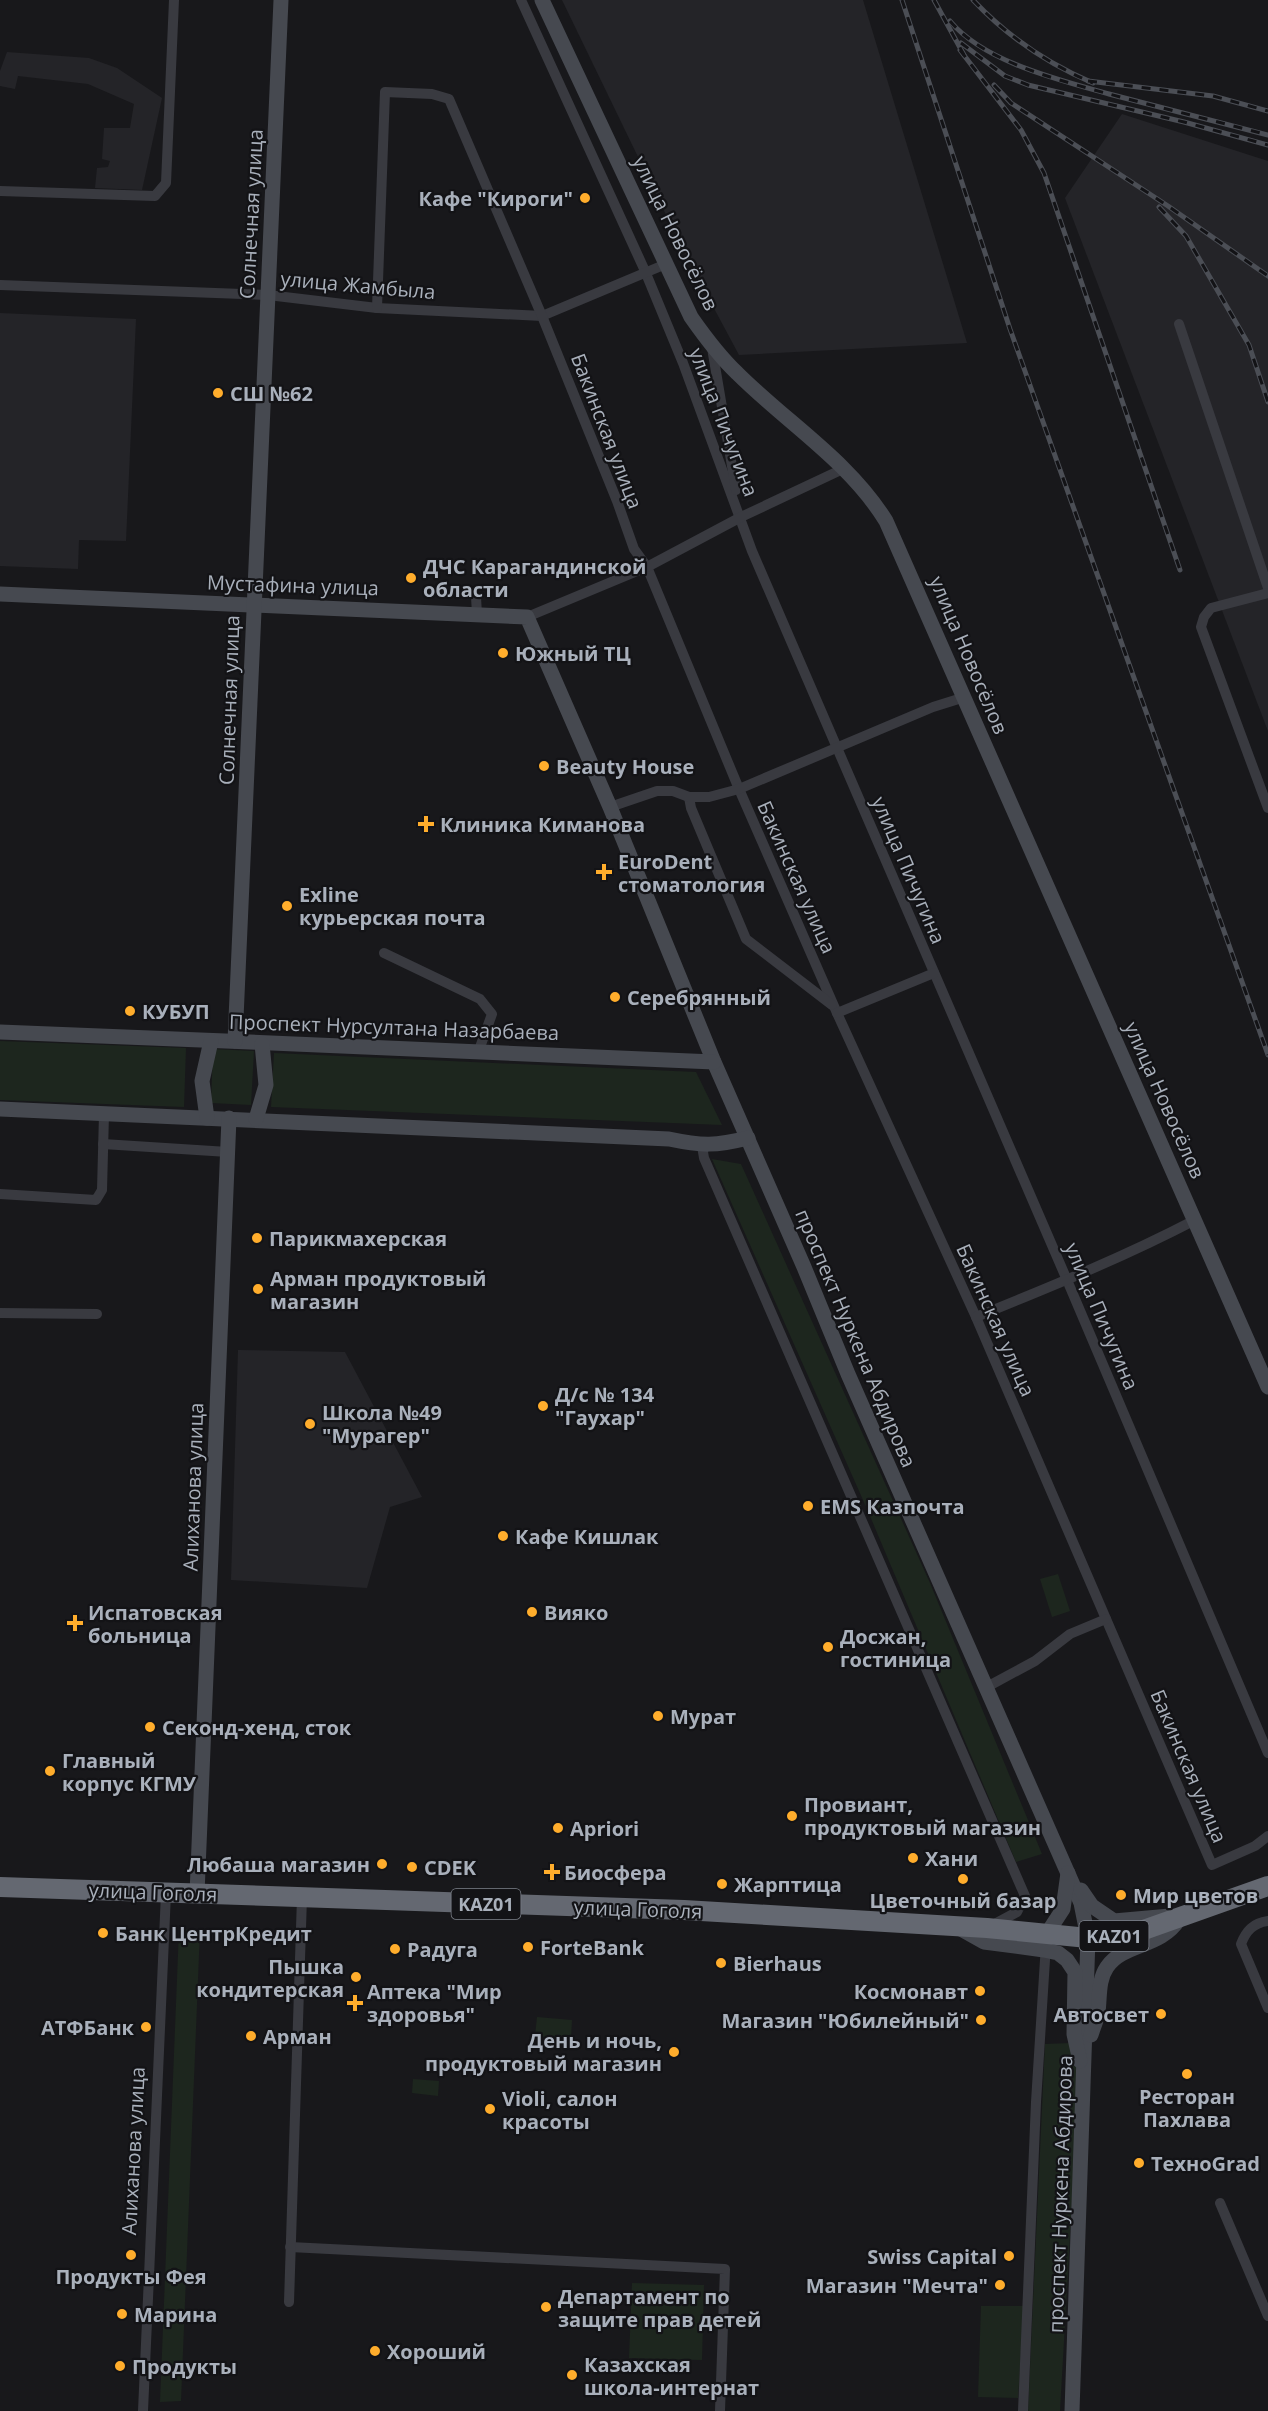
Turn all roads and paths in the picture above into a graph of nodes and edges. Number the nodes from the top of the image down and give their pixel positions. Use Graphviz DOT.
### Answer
graph roads {
  1 [pos="174,0"];
  2 [pos="282,0"];
  3 [pos="521,0"];
  4 [pos="542,0"];
  5 [pos="0,191"];
  6 [pos="666,264"];
  7 [pos="645,271"];
  8 [pos="0,285"];
  9 [pos="268,295"];
  10 [pos="377,308"];
  11 [pos="542,316"];
  12 [pos="1179,324"];
  13 [pos="712,348"];
  14 [pos="845,468"];
  15 [pos="741,517"];
  16 [pos="646,567"];
  17 [pos="1268,590"];
  18 [pos="0,594"];
  19 [pos="476,597"];
  20 [pos="254,604"];
  21 [pos="477,614"];
  22 [pos="527,617"];
  23 [pos="965,697"];
  24 [pos="837,747"];
  25 [pos="738,789"];
  26 [pos="689,797"];
  27 [pos="610,807"];
  28 [pos="1268,808"];
  29 [pos="384,953"];
  30 [pos="934,973"];
  31 [pos="836,1010"];
  32 [pos="0,1032"];
  33 [pos="211,1041"];
  34 [pos="235,1041"];
  35 [pos="262,1044"];
  36 [pos="479,1050"];
  37 [pos="714,1062"];
  38 [pos="0,1109"];
  39 [pos="104,1114"];
  40 [pos="207,1118"];
  41 [pos="229,1118"];
  42 [pos="256,1119"];
  43 [pos="748,1138"];
  44 [pos="103,1144"];
  45 [pos="702,1146"];
  46 [pos="228,1152"];
  47 [pos="0,1194"];
  48 [pos="1195,1220"];
  49 [pos="1067,1280"];
  50 [pos="0,1312"];
  51 [pos="97,1314"];
  52 [pos="976,1317"];
  53 [pos="1268,1387"];
  54 [pos="1106,1619"];
  55 [pos="986,1688"];
  56 [pos="1268,1753"];
  57 [pos="1268,1836"];
  58 [pos="1070,1877"];
  59 [pos="0,1887"];
  60 [pos="1265,1887"];
  61 [pos="166,1893"];
  62 [pos="197,1894"];
  63 [pos="302,1897"];
  64 [pos="1186,1916"];
  65 [pos="1268,1922"];
  66 [pos="955,1926"];
  67 [pos="987,1928"];
  68 [pos="1088,1938"];
  69 [pos="1046,1941"];
  70 [pos="1268,2008"];
  71 [pos="1086,2052"];
  72 [pos="1085,2079"];
  73 [pos="1220,2203"];
  74 [pos="290,2247"];
  75 [pos="289,2302"];
  76 [pos="1268,2316"];
  77 [pos="143,2411"];
  78 [pos="720,2411"];
  79 [pos="1023,2411"];
  80 [pos="1072,2411"];
  1 -- 5 [label="street"];
  2 -- 9 [label="main road, Солнечная улица"];
  3 -- 7 [label="street, улица Пичугина"];
  4 -- 6 [label="main road, улица Новосёлов"];
  6 -- 7 [label="street, улица Жамбыла"];
  6 -- 13 [label="main road, улица Новосёлов"];
  7 -- 11 [label="street, улица Жамбыла"];
  7 -- 15 [label="street, улица Пичугина"];
  8 -- 9 [label="street, улица Жамбыла"];
  9 -- 10 [label="street, улица Жамбыла"];
  9 -- 20 [label="main road, Солнечная улица"];
  10 -- 11 [label="street, улица Жамбыла"];
  10 -- 11 [label="street, Бакинская улица"];
  11 -- 16 [label="street, Бакинская улица"];
  12 -- 17 [label="street"];
  13 -- 14 [label="main road, улица Новосёлов"];
  13 -- 15 [label="street"];
  14 -- 15 [label="street, Мустафина улица"];
  14 -- 23 [label="main road, улица Новосёлов"];
  15 -- 16 [label="street, Мустафина улица"];
  15 -- 24 [label="street, улица Пичугина"];
  16 -- 22 [label="street, Мустафина улица"];
  16 -- 25 [label="street, Бакинская улица"];
  17 -- 28 [label="street"];
  18 -- 20 [label="main road, Мустафина улица"];
  19 -- 21 [label="street"];
  20 -- 21 [label="main road, Мустафина улица"];
  20 -- 34 [label="main road, Солнечная улица"];
  21 -- 22 [label="main road, Мустафина улица"];
  22 -- 27 [label="main road, проспект Нуркена Абдирова"];
  23 -- 24 [label="street"];
  23 -- 48 [label="main road, улица Новосёлов"];
  24 -- 25 [label="street"];
  24 -- 30 [label="street, улица Пичугина"];
  25 -- 26 [label="street"];
  25 -- 31 [label="street, Бакинская улица"];
  26 -- 27 [label="street"];
  26 -- 31 [label="street"];
  27 -- 37 [label="main road, проспект Нуркена Абдирова"];
  29 -- 36 [label="street"];
  30 -- 31 [label="street"];
  30 -- 49 [label="street, улица Пичугина"];
  31 -- 52 [label="street, Бакинская улица"];
  32 -- 33 [label="main road, Проспект Нурсултана Назарбаева"];
  33 -- 34 [label="main road, Проспект Нурсултана Назарбаева"];
  33 -- 40 [label="main road"];
  34 -- 35 [label="main road, Проспект Нурсултана Назарбаева"];
  35 -- 36 [label="main road, Проспект Нурсултана Назарбаева"];
  35 -- 42 [label="main road"];
  36 -- 37 [label="main road, Проспект Нурсултана Назарбаева"];
  37 -- 43 [label="main road, проспект Нуркена Абдирова"];
  38 -- 39 [label="main road"];
  39 -- 40 [label="main road"];
  39 -- 44 [label="street"];
  40 -- 41 [label="main road"];
  41 -- 42 [label="main road"];
  41 -- 46 [label="main road, Алиханова улица"];
  42 -- 45 [label="main road"];
  43 -- 45 [label="main road"];
  43 -- 55 [label="main road, проспект Нуркена Абдирова"];
  44 -- 46 [label="street"];
  44 -- 47 [label="street"];
  45 -- 67 [label="street"];
  46 -- 62 [label="main road, Алиханова улица"];
  48 -- 49 [label="street"];
  48 -- 53 [label="main road, улица Новосёлов"];
  49 -- 52 [label="street"];
  49 -- 56 [label="street, улица Пичугина"];
  50 -- 51 [label="street"];
  52 -- 54 [label="street, Бакинская улица"];
  54 -- 55 [label="street"];
  54 -- 57 [label="street, Бакинская улица"];
  55 -- 58 [label="main road, проспект Нуркена Абдирова"];
  58 -- 64 [label="main road"];
  58 -- 68 [label="main road, проспект Нуркена Абдирова"];
  58 -- 69 [label="main road"];
  59 -- 61 [label="highway, улица Гоголя / KАZ01"];
  60 -- 64 [label="highway, улица Гоголя / KАZ01"];
  61 -- 62 [label="highway, улица Гоголя / KАZ01"];
  61 -- 77 [label="street, Алиханова улица"];
  62 -- 63 [label="highway, улица Гоголя / KАZ01"];
  63 -- 66 [label="highway, улица Гоголя / KАZ01"];
  63 -- 74 [label="street"];
  64 -- 68 [label="highway, улица Гоголя / KАZ01"];
  64 -- 71 [label="main road"];
  65 -- 70 [label="street"];
  66 -- 67 [label="highway, улица Гоголя / KАZ01"];
  66 -- 69 [label="main road"];
  67 -- 69 [label="highway, улица Гоголя / KАZ01"];
  68 -- 69 [label="highway, улица Гоголя / KАZ01"];
  68 -- 71 [label="main road, проспект Нуркена Абдирова"];
  69 -- 72 [label="main road"];
  69 -- 79 [label="street, проспект Нуркена Абдирова"];
  71 -- 72 [label="main road, проспект Нуркена Абдирова"];
  72 -- 80 [label="main road, проспект Нуркена Абдирова"];
  73 -- 76 [label="street"];
  74 -- 75 [label="street"];
  74 -- 78 [label="street"];
}
